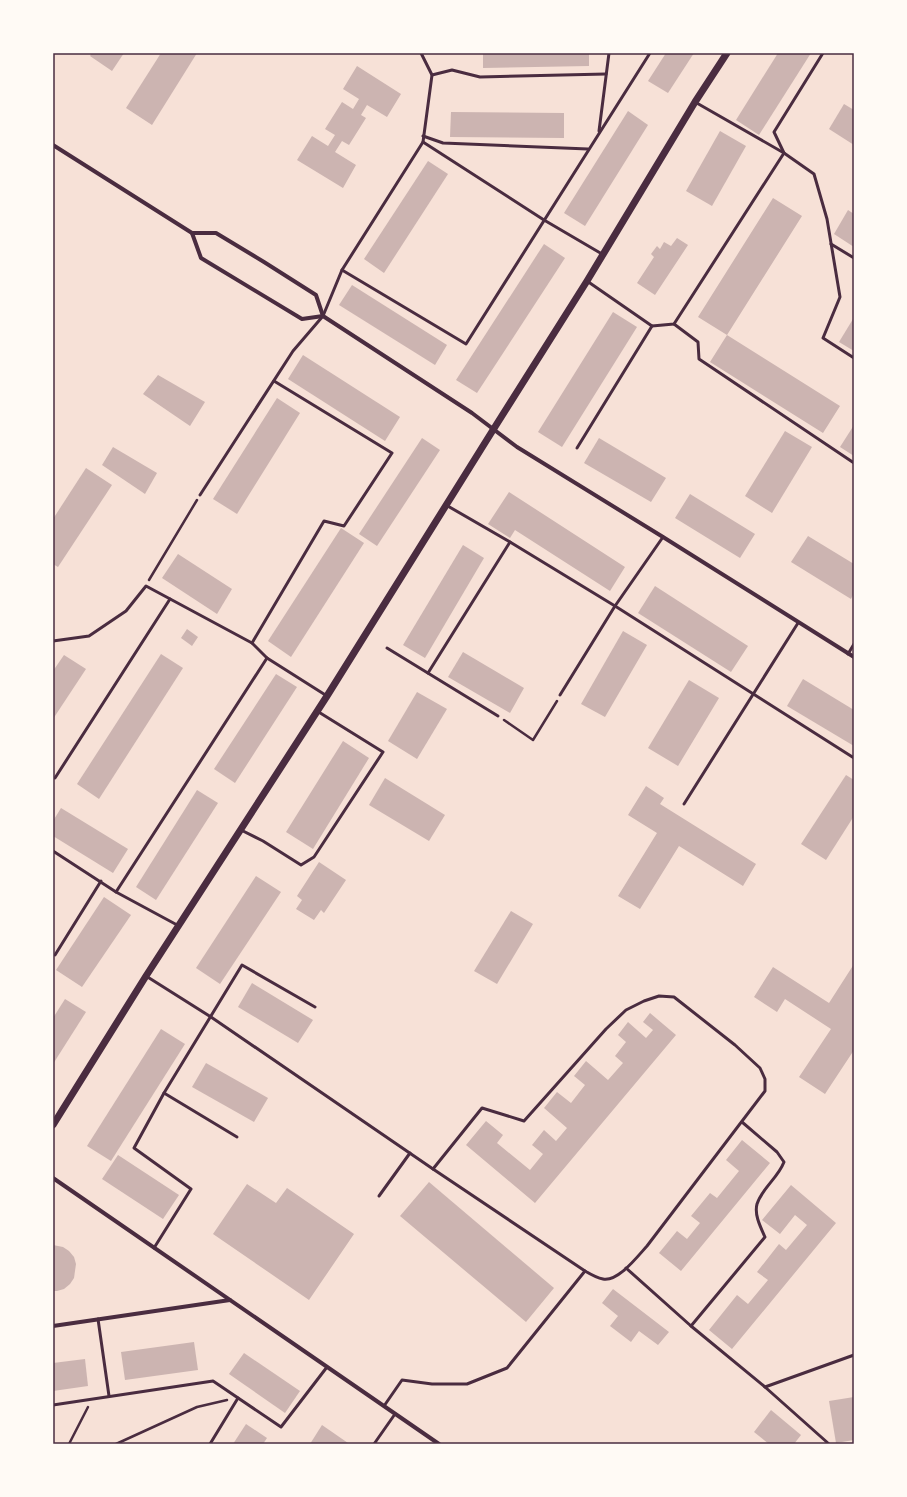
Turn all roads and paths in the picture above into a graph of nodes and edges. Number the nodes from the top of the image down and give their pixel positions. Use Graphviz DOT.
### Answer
graph roads {
  1 [pos="422,53"];
  2 [pos="609,53"];
  3 [pos="650,53"];
  4 [pos="727,53"];
  5 [pos="823,53"];
  6 [pos="606,74"];
  7 [pos="432,75"];
  8 [pos="695,102"];
  9 [pos="599,133"];
  10 [pos="423,136"];
  11 [pos="423,142"];
  12 [pos="53,145"];
  13 [pos="588,150"];
  14 [pos="784,154"];
  15 [pos="544,220"];
  16 [pos="192,234"];
  17 [pos="831,244"];
  18 [pos="603,255"];
  19 [pos="854,258"];
  20 [pos="342,270"];
  21 [pos="588,281"];
  22 [pos="323,316"];
  23 [pos="674,324"];
  24 [pos="652,326"];
  25 [pos="854,358"];
  26 [pos="274,381"];
  27 [pos="493,430"];
  28 [pos="577,448"];
  29 [pos="854,463"];
  30 [pos="200,495"];
  31 [pos="446,505"];
  32 [pos="663,536"];
  33 [pos="510,542"];
  34 [pos="146,586"];
  35 [pos="170,599"];
  36 [pos="616,606"];
  37 [pos="798,623"];
  38 [pos="53,641"];
  39 [pos="252,643"];
  40 [pos="854,644"];
  41 [pos="387,648"];
  42 [pos="848,654"];
  43 [pos="854,657"];
  44 [pos="267,658"];
  45 [pos="428,673"];
  46 [pos="754,694"];
  47 [pos="560,695"];
  48 [pos="327,696"];
  49 [pos="317,711"];
  50 [pos="498,716"];
  51 [pos="854,758"];
  52 [pos="55,778"];
  53 [pos="684,804"];
  54 [pos="240,830"];
  55 [pos="53,851"];
  56 [pos="101,881"];
  57 [pos="116,892"];
  58 [pos="179,926"];
  59 [pos="55,955"];
  60 [pos="146,976"];
  61 [pos="315,1007"];
  62 [pos="211,1017"];
  63 [pos="164,1093"];
  64 [pos="742,1122"];
  65 [pos="53,1125"];
  66 [pos="237,1137"];
  67 [pos="410,1153"];
  68 [pos="434,1169"];
  69 [pos="53,1178"];
  70 [pos="379,1196"];
  71 [pos="154,1248"];
  72 [pos="626,1268"];
  73 [pos="585,1271"];
  74 [pos="230,1300"];
  75 [pos="98,1319"];
  76 [pos="53,1326"];
  77 [pos="691,1326"];
  78 [pos="854,1355"];
  79 [pos="327,1367"];
  80 [pos="765,1387"];
  81 [pos="110,1396"];
  82 [pos="238,1398"];
  83 [pos="92,1399"];
  84 [pos="53,1404"];
  85 [pos="384,1406"];
  86 [pos="395,1414"];
  87 [pos="69,1444"];
  88 [pos="116,1444"];
  89 [pos="210,1444"];
  90 [pos="374,1444"];
  91 [pos="440,1444"];
  92 [pos="829,1444"];
  1 -- 7 [label="lane"];
  2 -- 6 [label="lane"];
  3 -- 9 [label="lane"];
  4 -- 8 [label="street"];
  5 -- 14 [label="lane"];
  6 -- 7 [label="lane"];
  6 -- 9 [label="lane"];
  7 -- 10 [label="lane"];
  8 -- 14 [label="lane"];
  8 -- 18 [label="street"];
  9 -- 13 [label="lane"];
  10 -- 11 [label="lane"];
  10 -- 13 [label="lane"];
  11 -- 15 [label="lane"];
  11 -- 20 [label="lane"];
  12 -- 16 [label="street"];
  13 -- 15 [label="lane"];
  14 -- 17 [label="lane"];
  14 -- 23 [label="lane"];
  15 -- 18 [label="lane"];
  15 -- 20 [label="lane"];
  16 -- 22 [label="street"];
  16 -- 22 [label="street"];
  17 -- 19 [label="lane"];
  17 -- 25 [label="lane"];
  18 -- 21 [label="street"];
  20 -- 22 [label="lane"];
  21 -- 24 [label="lane"];
  21 -- 27 [label="street"];
  22 -- 26 [label="lane"];
  22 -- 27 [label="street"];
  23 -- 24 [label="lane"];
  23 -- 29 [label="lane"];
  24 -- 28 [label="lane"];
  26 -- 30 [label="lane"];
  26 -- 39 [label="lane"];
  27 -- 31 [label="street"];
  27 -- 32 [label="street"];
  30 -- 34 [label="path"];
  31 -- 33 [label="lane"];
  31 -- 48 [label="street"];
  32 -- 36 [label="lane"];
  32 -- 37 [label="street"];
  33 -- 36 [label="lane"];
  33 -- 45 [label="lane"];
  34 -- 35 [label="lane"];
  34 -- 38 [label="lane"];
  35 -- 39 [label="lane"];
  35 -- 52 [label="lane"];
  36 -- 46 [label="lane"];
  36 -- 47 [label="lane"];
  37 -- 42 [label="street"];
  37 -- 46 [label="lane"];
  39 -- 44 [label="lane"];
  40 -- 42 [label="lane"];
  41 -- 45 [label="lane"];
  42 -- 43 [label="street"];
  44 -- 48 [label="lane"];
  44 -- 57 [label="lane"];
  45 -- 50 [label="lane"];
  46 -- 51 [label="lane"];
  46 -- 53 [label="lane"];
  47 -- 50 [label="path"];
  48 -- 49 [label="street"];
  49 -- 54 [label="street"];
  49 -- 54 [label="lane"];
  54 -- 58 [label="street"];
  55 -- 56 [label="lane"];
  56 -- 57 [label="lane"];
  56 -- 59 [label="lane"];
  57 -- 58 [label="lane"];
  58 -- 60 [label="street"];
  60 -- 62 [label="lane"];
  60 -- 65 [label="street"];
  61 -- 62 [label="lane"];
  62 -- 63 [label="lane"];
  62 -- 67 [label="lane"];
  63 -- 66 [label="lane"];
  63 -- 71 [label="lane"];
  64 -- 68 [label="lane"];
  64 -- 72 [label="lane"];
  64 -- 77 [label="lane"];
  67 -- 68 [label="lane"];
  67 -- 70 [label="lane"];
  68 -- 73 [label="lane"];
  69 -- 71 [label="street"];
  71 -- 74 [label="street"];
  72 -- 73 [label="lane"];
  72 -- 77 [label="lane"];
  73 -- 85 [label="lane"];
  74 -- 75 [label="street"];
  74 -- 79 [label="street"];
  75 -- 76 [label="street"];
  75 -- 81 [label="lane"];
  77 -- 80 [label="lane"];
  78 -- 80 [label="lane"];
  79 -- 82 [label="lane"];
  79 -- 85 [label="street"];
  80 -- 92 [label="lane"];
  81 -- 82 [label="lane"];
  81 -- 83 [label="lane"];
  82 -- 88 [label="path"];
  82 -- 89 [label="lane"];
  83 -- 84 [label="lane"];
  83 -- 87 [label="path"];
  85 -- 86 [label="street"];
  86 -- 90 [label="lane"];
  86 -- 91 [label="street"];
}
